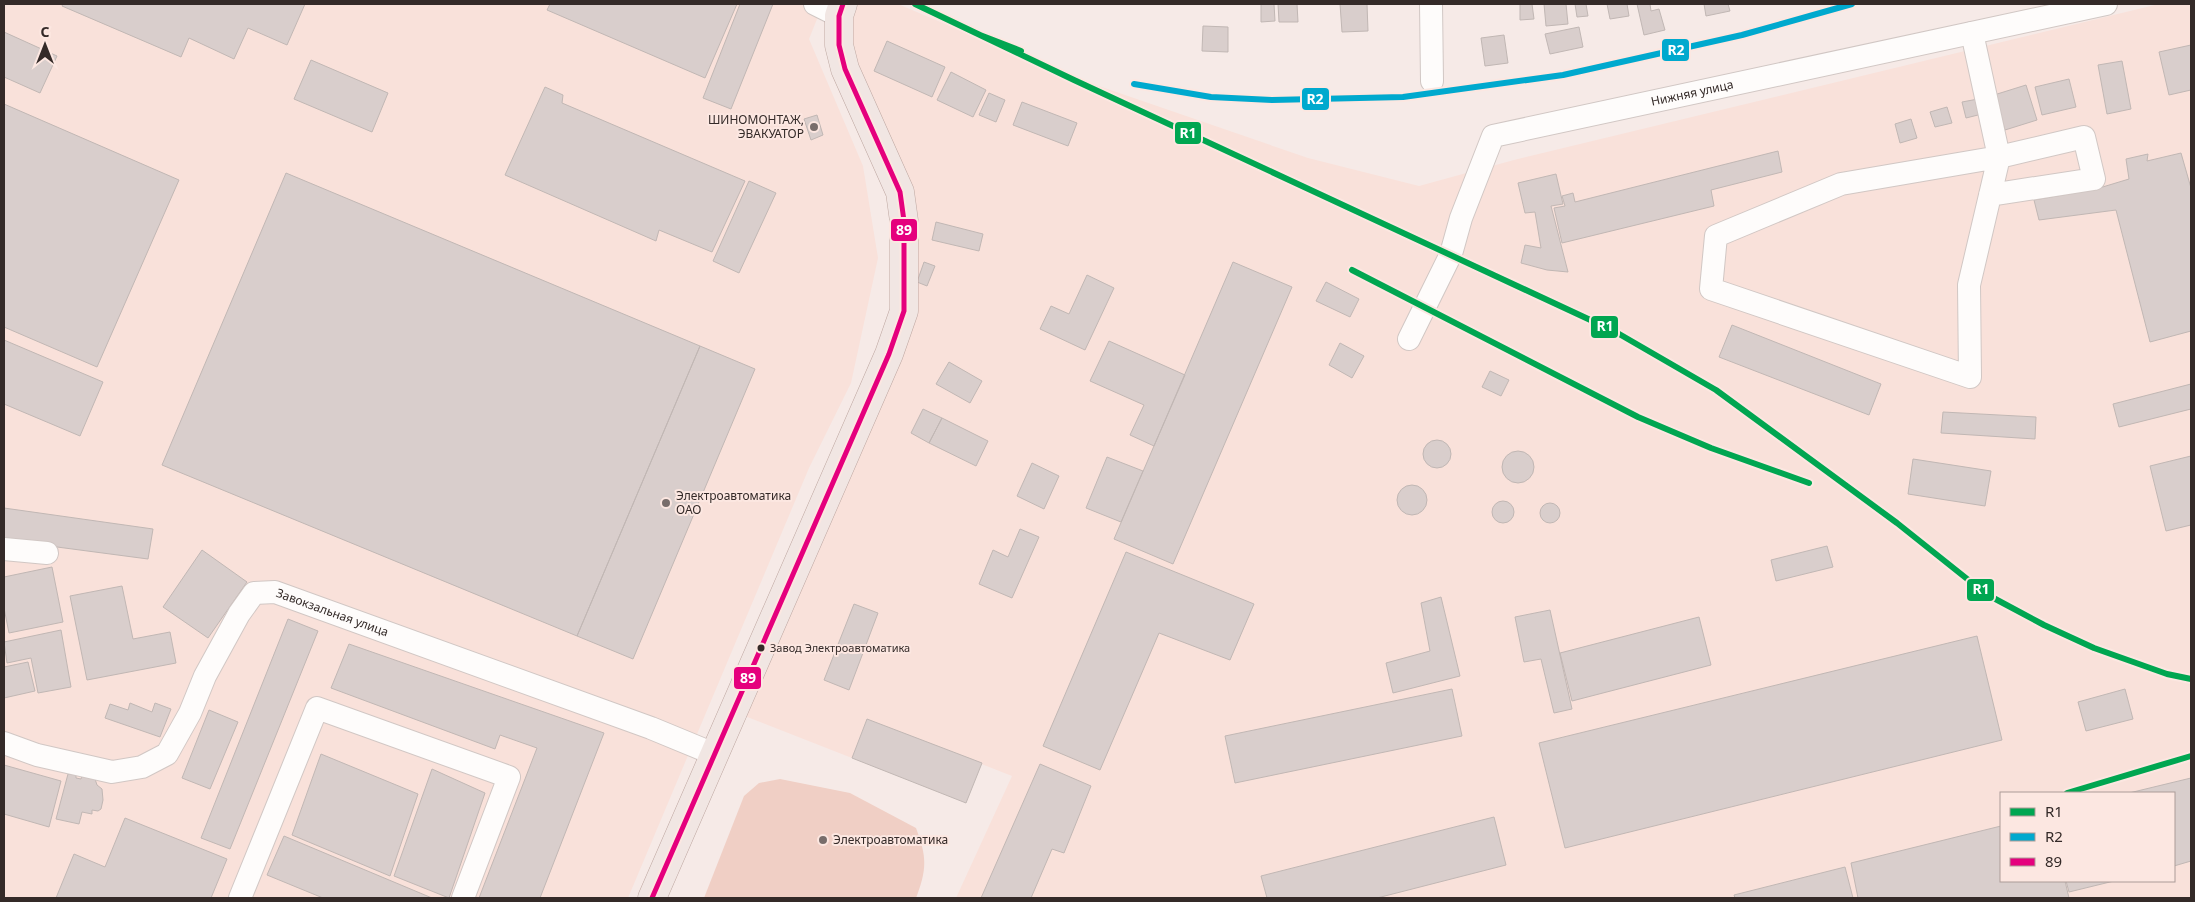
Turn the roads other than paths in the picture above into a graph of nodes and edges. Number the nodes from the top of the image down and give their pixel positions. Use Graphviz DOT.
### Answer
graph roads {
  1 [pos="1431,4"];
  2 [pos="2106,4"];
  3 [pos="832,8"];
  4 [pos="1972,33"];
  5 [pos="1432,80"];
  6 [pos="1999,157"];
  7 [pos="1990,195"];
  8 [pos="1409,339"];
  9 [pos="4,550"];
  10 [pos="47,553"];
  11 [pos="4,743"];
  12 [pos="714,754"];
  13 [pos="243,897"];
  14 [pos="462,898"];
  15 [pos="652,898"];
  1 -- 5 [label="street"];
  2 -- 4 [label="street, Нижняя улица"];
  3 -- 12 [label="main road"];
  4 -- 6 [label="street"];
  4 -- 8 [label="street, Нижняя улица"];
  6 -- 7 [label="street"];
  6 -- 7 [label="street"];
  6 -- 7 [label="street"];
  9 -- 10 [label="street"];
  11 -- 12 [label="street, Завокзальная улица"];
  12 -- 15 [label="main road"];
  13 -- 14 [label="street"];
}
